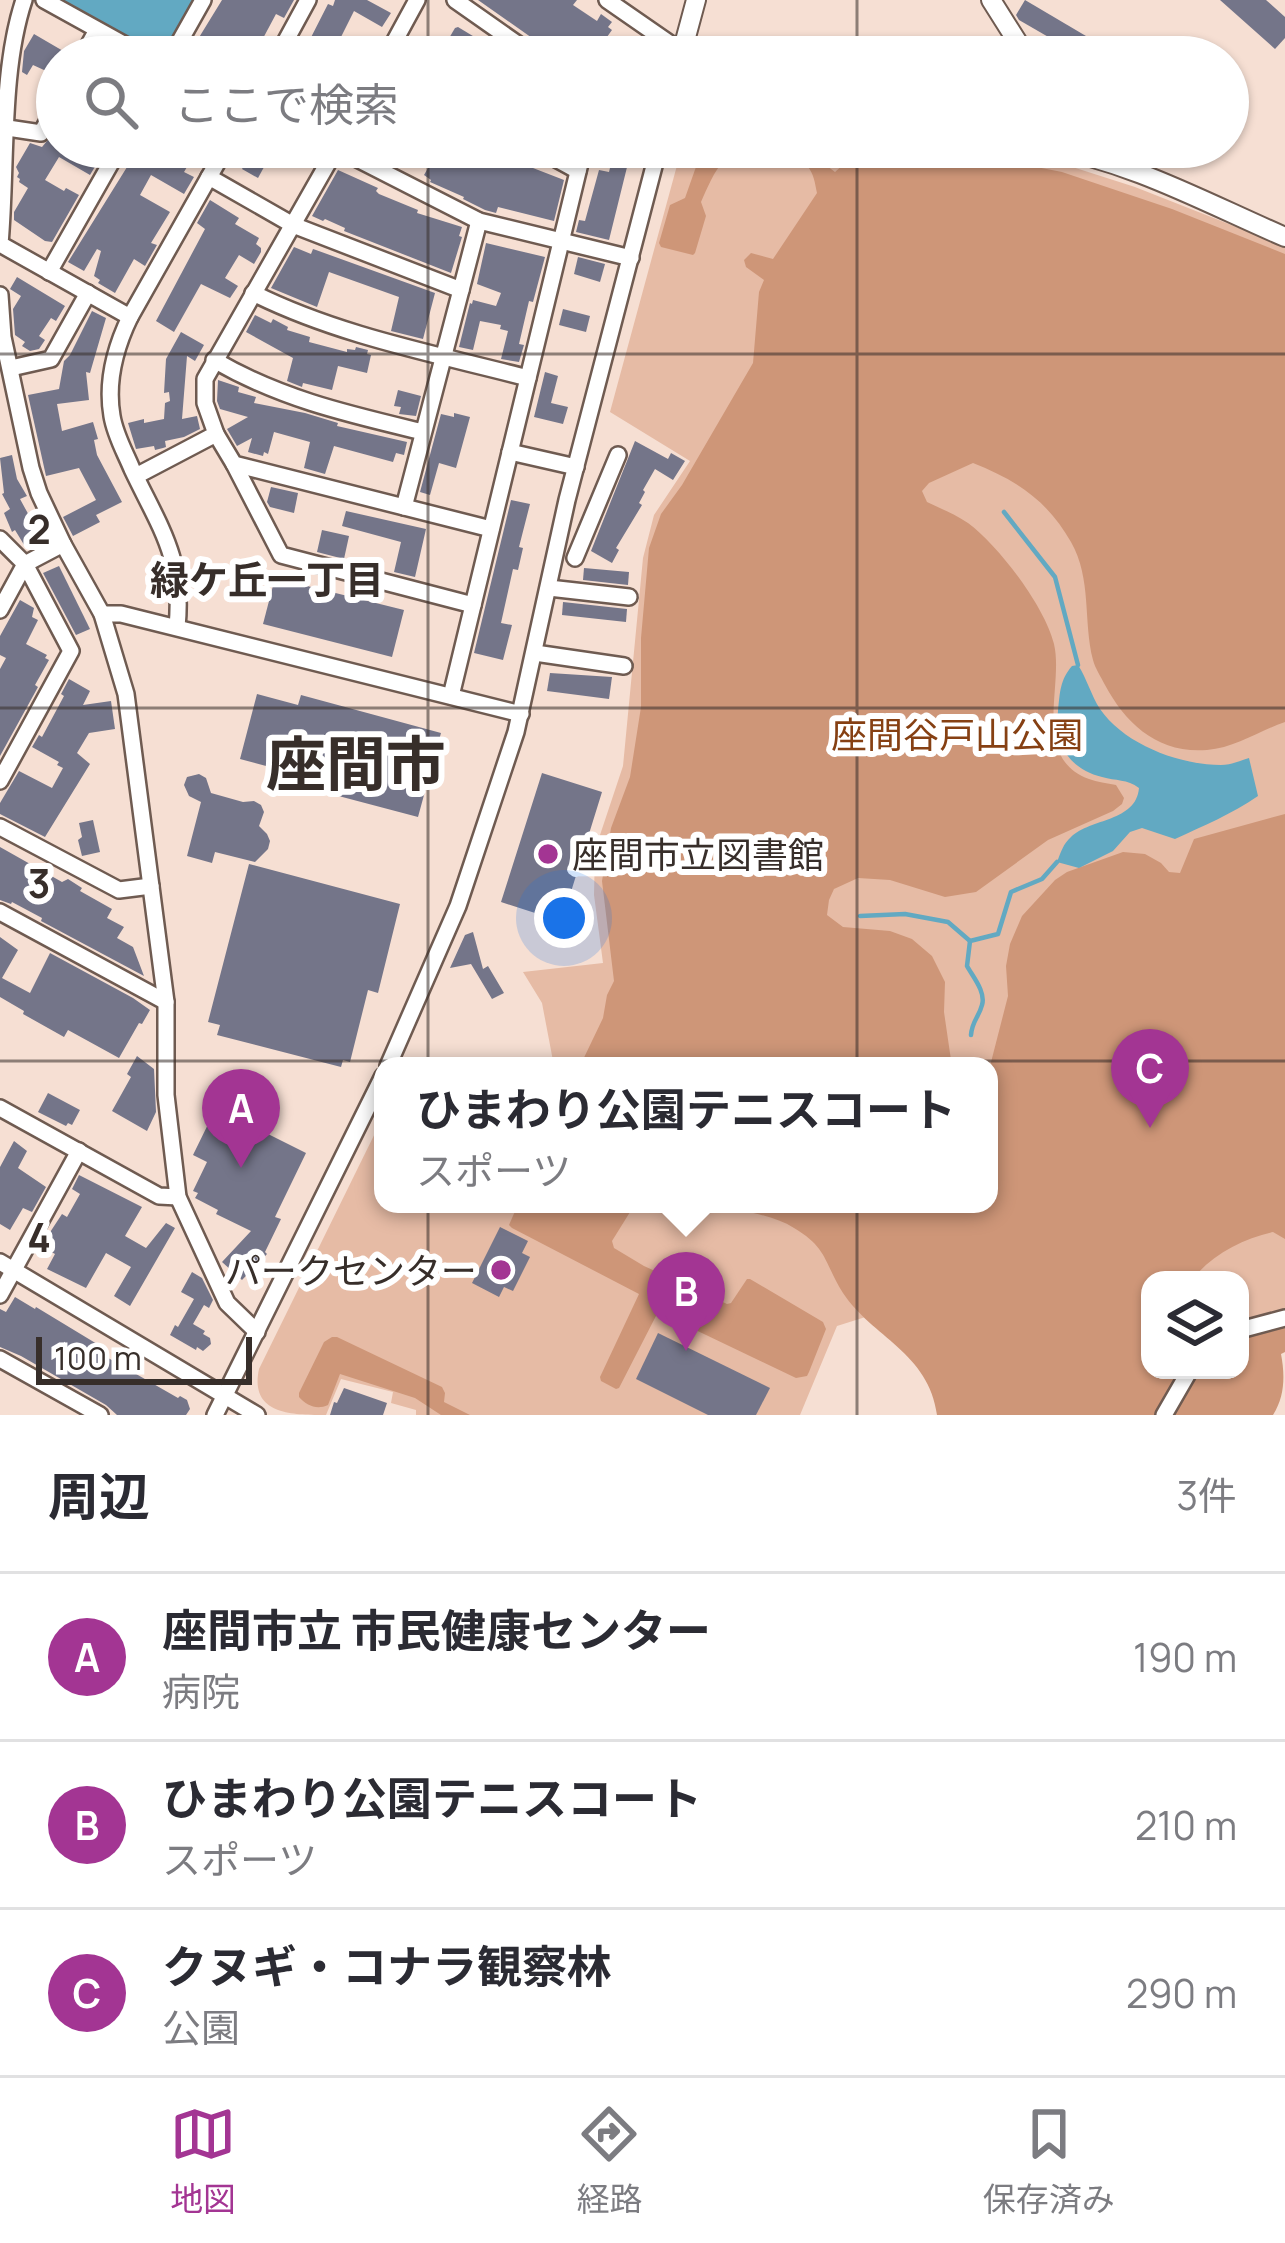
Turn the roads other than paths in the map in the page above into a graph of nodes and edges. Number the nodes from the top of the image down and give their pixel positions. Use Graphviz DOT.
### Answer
graph roads {
  1 [pos="24,0"];
  2 [pos="44,0"];
  3 [pos="203,0"];
  4 [pos="308,0"];
  5 [pos="417,0"];
  6 [pos="454,0"];
  7 [pos="607,0"];
  8 [pos="696,0"];
  9 [pos="991,0"];
  10 [pos="97,30"];
  11 [pos="94,36"];
  12 [pos="108,36"];
  13 [pos="183,36"];
  14 [pos="288,36"];
  15 [pos="397,36"];
  16 [pos="506,36"];
  17 [pos="657,36"];
  18 [pos="688,36"];
  19 [pos="1014,36"];
  20 [pos="1,127"];
  21 [pos="36,132"];
  22 [pos="108,168"];
  23 [pos="214,168"];
  24 [pos="325,168"];
  25 [pos="375,168"];
  26 [pos="572,168"];
  27 [pos="579,168"];
  28 [pos="653,168"];
  29 [pos="1128,168"];
  30 [pos="578,171"];
  31 [pos="209,177"];
  32 [pos="479,221"];
  33 [pos="293,225"];
  34 [pos="1285,237"];
  35 [pos="561,242"];
  36 [pos="631,258"];
  37 [pos="50,272"];
  38 [pos="461,290"];
  39 [pos="88,293"];
  40 [pos="253,293"];
  41 [pos="0,295"];
  42 [pos="130,317"];
  43 [pos="445,356"];
  44 [pos="214,360"];
  45 [pos="11,368"];
  46 [pos="528,378"];
  47 [pos="423,432"];
  48 [pos="216,434"];
  49 [pos="510,452"];
  50 [pos="618,455"];
  51 [pos="234,464"];
  52 [pos="576,467"];
  53 [pos="136,476"];
  54 [pos="568,500"];
  55 [pos="404,507"];
  56 [pos="596,507"];
  57 [pos="491,530"];
  58 [pos="0,538"];
  59 [pos="63,544"];
  60 [pos="575,558"];
  61 [pos="25,564"];
  62 [pos="549,588"];
  63 [pos="629,597"];
  64 [pos="473,605"];
  65 [pos="0,610"];
  66 [pos="102,614"];
  67 [pos="177,627"];
  68 [pos="535,653"];
  69 [pos="624,666"];
  70 [pos="451,696"];
  71 [pos="521,713"];
  72 [pos="0,781"];
  73 [pos="0,827"];
  74 [pos="152,886"];
  75 [pos="0,912"];
  76 [pos="166,1002"];
  77 [pos="392,1057"];
  78 [pos="374,1094"];
  79 [pos="0,1108"];
  80 [pos="79,1151"];
  81 [pos="178,1197"];
  82 [pos="7,1267"];
  83 [pos="0,1295"];
  84 [pos="1285,1318"];
  85 [pos="1249,1328"];
  86 [pos="257,1332"];
  87 [pos="0,1359"];
  88 [pos="1185,1379"];
  89 [pos="224,1396"];
  90 [pos="100,1415"];
  91 [pos="215,1415"];
  92 [pos="257,1415"];
  93 [pos="1164,1415"];
  1 -- 20 [label="street"];
  2 -- 10 [label="street"];
  3 -- 13 [label="street"];
  4 -- 14 [label="street"];
  5 -- 15 [label="street"];
  6 -- 16 [label="street"];
  7 -- 17 [label="street"];
  8 -- 18 [label="main road"];
  9 -- 19 [label="main road"];
  10 -- 11 [label="street"];
  10 -- 12 [label="street"];
  20 -- 21 [label="street"];
  20 -- 37 [label="street"];
  22 -- 37 [label="street"];
  23 -- 31 [label="street"];
  24 -- 33 [label="street"];
  25 -- 32 [label="street"];
  26 -- 30 [label="street"];
  27 -- 30 [label="street"];
  28 -- 36 [label="street"];
  29 -- 34 [label="main road"];
  30 -- 35 [label="street"];
  31 -- 33 [label="street"];
  31 -- 42 [label="street"];
  32 -- 35 [label="street"];
  32 -- 38 [label="street"];
  33 -- 38 [label="street"];
  33 -- 40 [label="street"];
  35 -- 36 [label="street"];
  35 -- 46 [label="street"];
  36 -- 52 [label="street"];
  37 -- 39 [label="street"];
  38 -- 43 [label="street"];
  39 -- 42 [label="street"];
  39 -- 45 [label="street"];
  40 -- 43 [label="street"];
  40 -- 44 [label="street"];
  41 -- 45 [label="street"];
  42 -- 53 [label="street"];
  43 -- 46 [label="street"];
  43 -- 47 [label="street"];
  44 -- 47 [label="street"];
  44 -- 48 [label="street"];
  45 -- 59 [label="street"];
  46 -- 49 [label="street"];
  47 -- 55 [label="street"];
  48 -- 51 [label="street"];
  48 -- 53 [label="street"];
  49 -- 52 [label="street"];
  49 -- 57 [label="street"];
  50 -- 56 [label="street"];
  51 -- 55 [label="street"];
  51 -- 64 [label="street"];
  52 -- 54 [label="street"];
  53 -- 67 [label="street"];
  54 -- 56 [label="street"];
  54 -- 62 [label="street"];
  55 -- 57 [label="street"];
  56 -- 60 [label="street"];
  57 -- 64 [label="street"];
  58 -- 61 [label="street"];
  59 -- 61 [label="street"];
  59 -- 66 [label="street"];
  61 -- 65 [label="street"];
  61 -- 72 [label="street"];
  62 -- 63 [label="street"];
  62 -- 68 [label="street"];
  64 -- 70 [label="street"];
  66 -- 67 [label="street"];
  66 -- 74 [label="street"];
  67 -- 70 [label="street"];
  68 -- 69 [label="street"];
  68 -- 71 [label="street"];
  70 -- 71 [label="street"];
  71 -- 77 [label="street"];
  73 -- 74 [label="street"];
  74 -- 76 [label="street"];
  75 -- 76 [label="street"];
  76 -- 81 [label="street"];
  78 -- 86 [label="street"];
  79 -- 80 [label="street"];
  80 -- 81 [label="street"];
  80 -- 82 [label="street"];
  81 -- 86 [label="street"];
  82 -- 83 [label="street"];
  82 -- 89 [label="street"];
  84 -- 85 [label="street"];
  86 -- 89 [label="street"];
  87 -- 90 [label="street"];
  88 -- 93 [label="street"];
  89 -- 91 [label="street"];
  89 -- 92 [label="street"];
}
